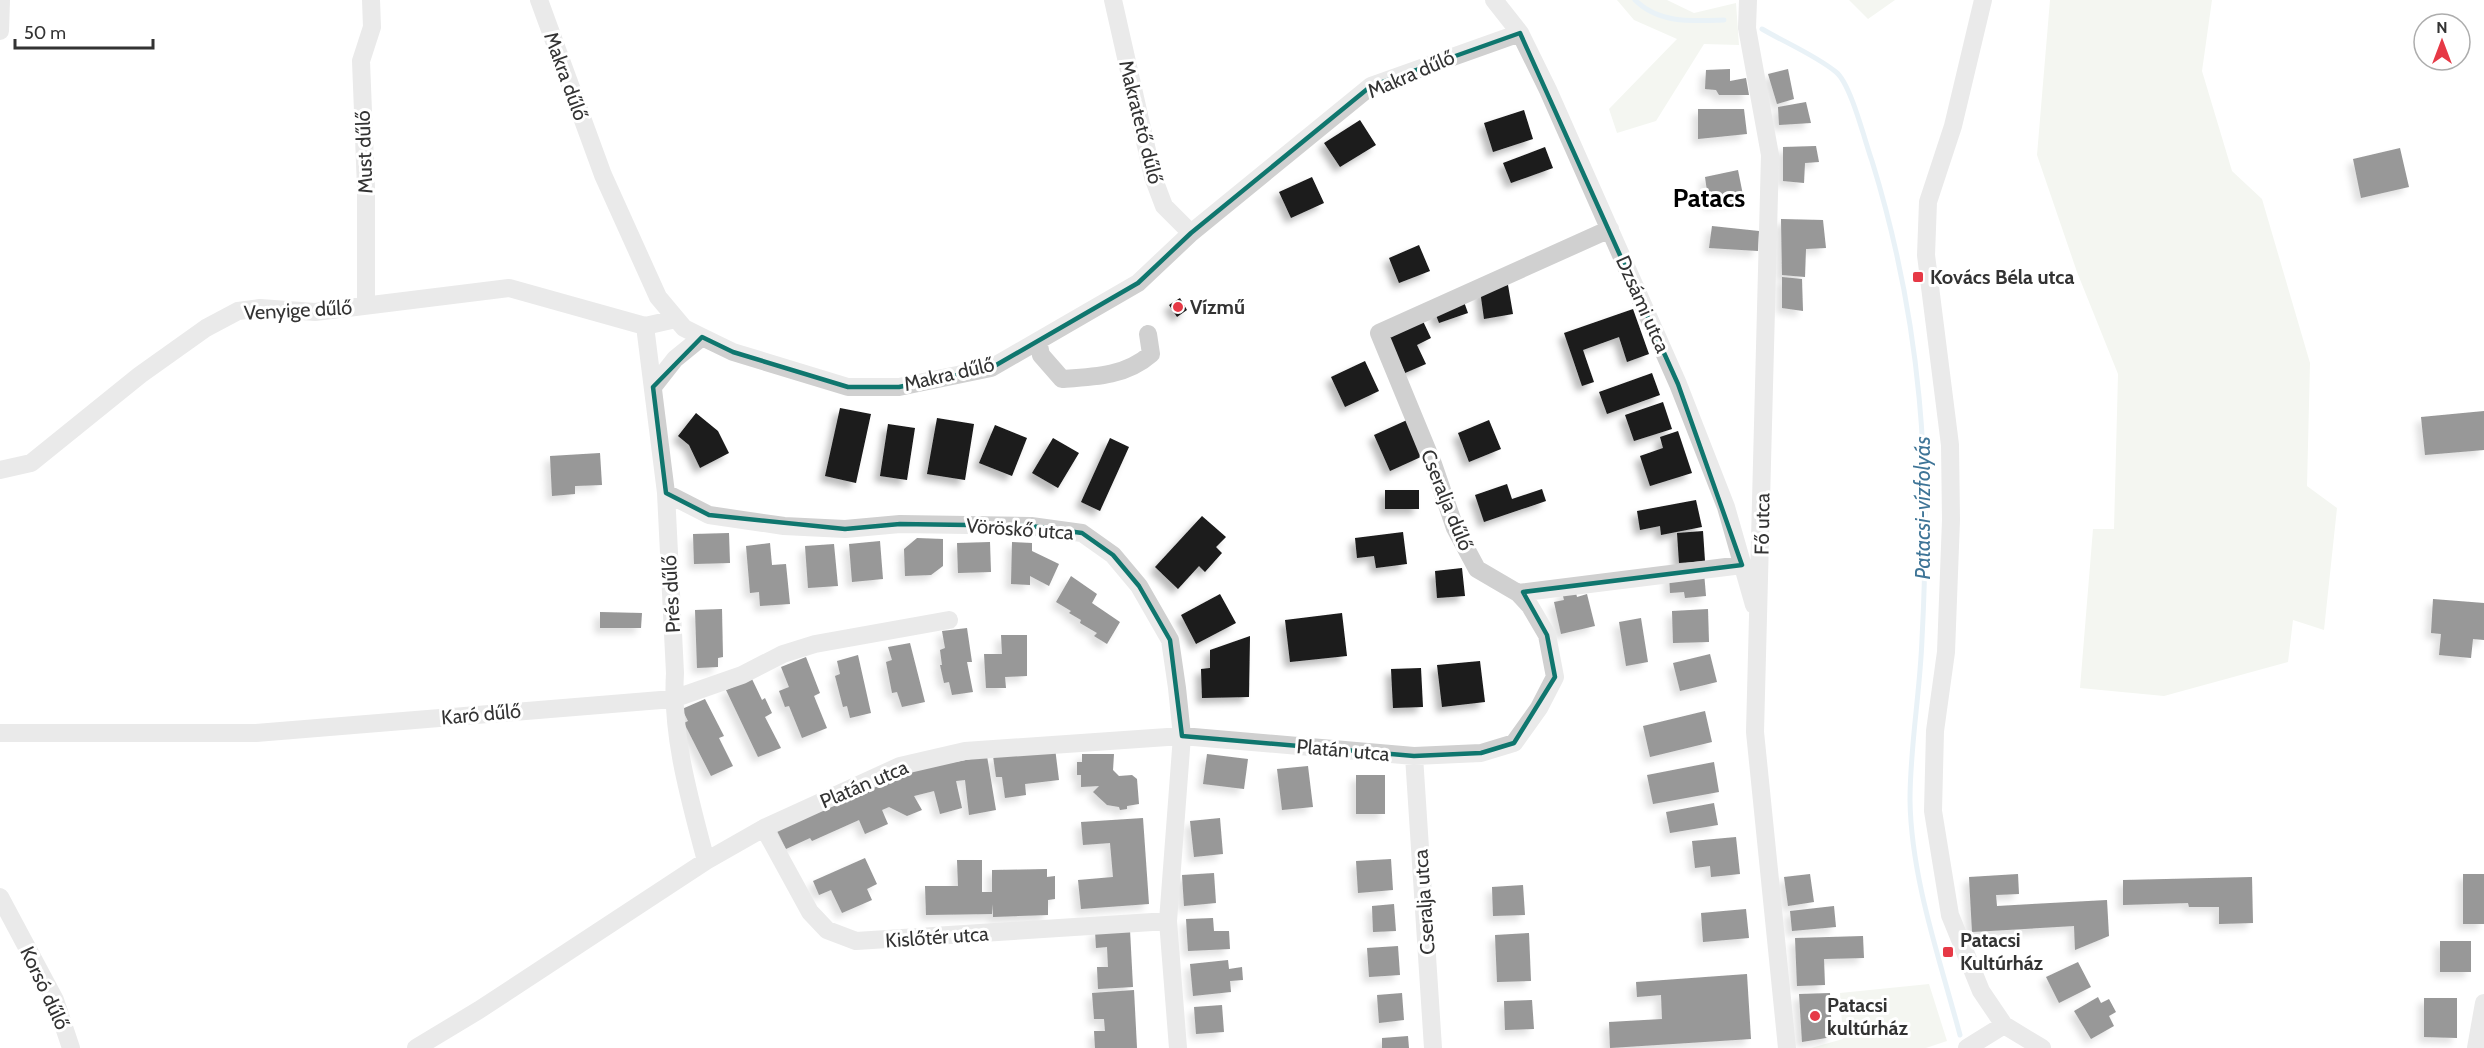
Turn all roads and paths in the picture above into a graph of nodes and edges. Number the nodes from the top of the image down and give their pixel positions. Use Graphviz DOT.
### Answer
graph roads {
  1 [pos="2,0"];
  2 [pos="370,0"];
  3 [pos="539,0"];
  4 [pos="1113,0"];
  5 [pos="1494,0"];
  6 [pos="1748,0"];
  7 [pos="1983,0"];
  8 [pos="0,31"];
  9 [pos="1520,33"];
  10 [pos="1610,229"];
  11 [pos="1191,233"];
  12 [pos="366,306"];
  13 [pos="676,319"];
  14 [pos="645,326"];
  15 [pos="1148,334"];
  16 [pos="702,337"];
  17 [pos="1038,341"];
  18 [pos="653,387"];
  19 [pos="0,470"];
  20 [pos="666,493"];
  21 [pos="1742,565"];
  22 [pos="1518,593"];
  23 [pos="949,620"];
  24 [pos="1759,624"];
  25 [pos="673,699"];
  26 [pos="0,733"];
  27 [pos="1182,736"];
  28 [pos="1414,756"];
  29 [pos="764,828"];
  30 [pos="706,861"];
  31 [pos="0,897"];
  32 [pos="1168,921"];
  33 [pos="2484,1003"];
  34 [pos="2004,1025"];
  35 [pos="72,1048"];
  36 [pos="416,1048"];
  37 [pos="1178,1048"];
  38 [pos="1433,1048"];
  39 [pos="1787,1048"];
  40 [pos="1967,1048"];
  41 [pos="2042,1048"];
  42 [pos="2476,1048"];
  1 -- 8 [label="street"];
  2 -- 12 [label="street, Must dűlő"];
  3 -- 13 [label="street, Makra dűlő"];
  4 -- 11 [label="street, Makratető dűlő"];
  5 -- 9 [label="street, Dzsámi utca"];
  6 -- 24 [label="street, Fő utca"];
  7 -- 34 [label="street"];
  9 -- 10 [label="street, Dzsámi utca"];
  9 -- 11 [label="street, Makra dűlő"];
  10 -- 21 [label="street, Dzsámi utca"];
  10 -- 22 [label="street, Cseralja dűlő"];
  11 -- 17 [label="street, Makra dűlő"];
  12 -- 14 [label="street, Venyige dűlő"];
  12 -- 19 [label="street, Venyige dűlő"];
  13 -- 14 [label="street, Venyige dűlő"];
  13 -- 16 [label="street, Makra dűlő"];
  14 -- 18 [label="street, Prés dűlő"];
  15 -- 17 [label="street"];
  16 -- 17 [label="street, Makra dűlő"];
  16 -- 18 [label="street"];
  18 -- 20 [label="street, Prés dűlő"];
  20 -- 25 [label="street, Prés dűlő"];
  20 -- 27 [label="street, Vöröskő utca"];
  21 -- 22 [label="street"];
  21 -- 24 [label="street, Dzsámi utca"];
  22 -- 28 [label="street, Cseralja dűlő"];
  23 -- 25 [label="street, Karó dűlő"];
  24 -- 39 [label="street, Fő utca"];
  25 -- 26 [label="street, Karó dűlő"];
  25 -- 30 [label="street, Prés dűlő"];
  27 -- 28 [label="street, Platán utca"];
  27 -- 29 [label="street, Platán utca"];
  27 -- 32 [label="street, Vöröskő utca"];
  28 -- 38 [label="street, Cseralja utca"];
  29 -- 30 [label="street, Platán utca"];
  29 -- 32 [label="street, Kislőtér utca"];
  30 -- 36 [label="street, Platán utca"];
  31 -- 35 [label="street, Korsó dűlő"];
  32 -- 37 [label="street, Vöröskő utca"];
  33 -- 42 [label="street"];
  34 -- 40 [label="street"];
  34 -- 41 [label="street"];
}
